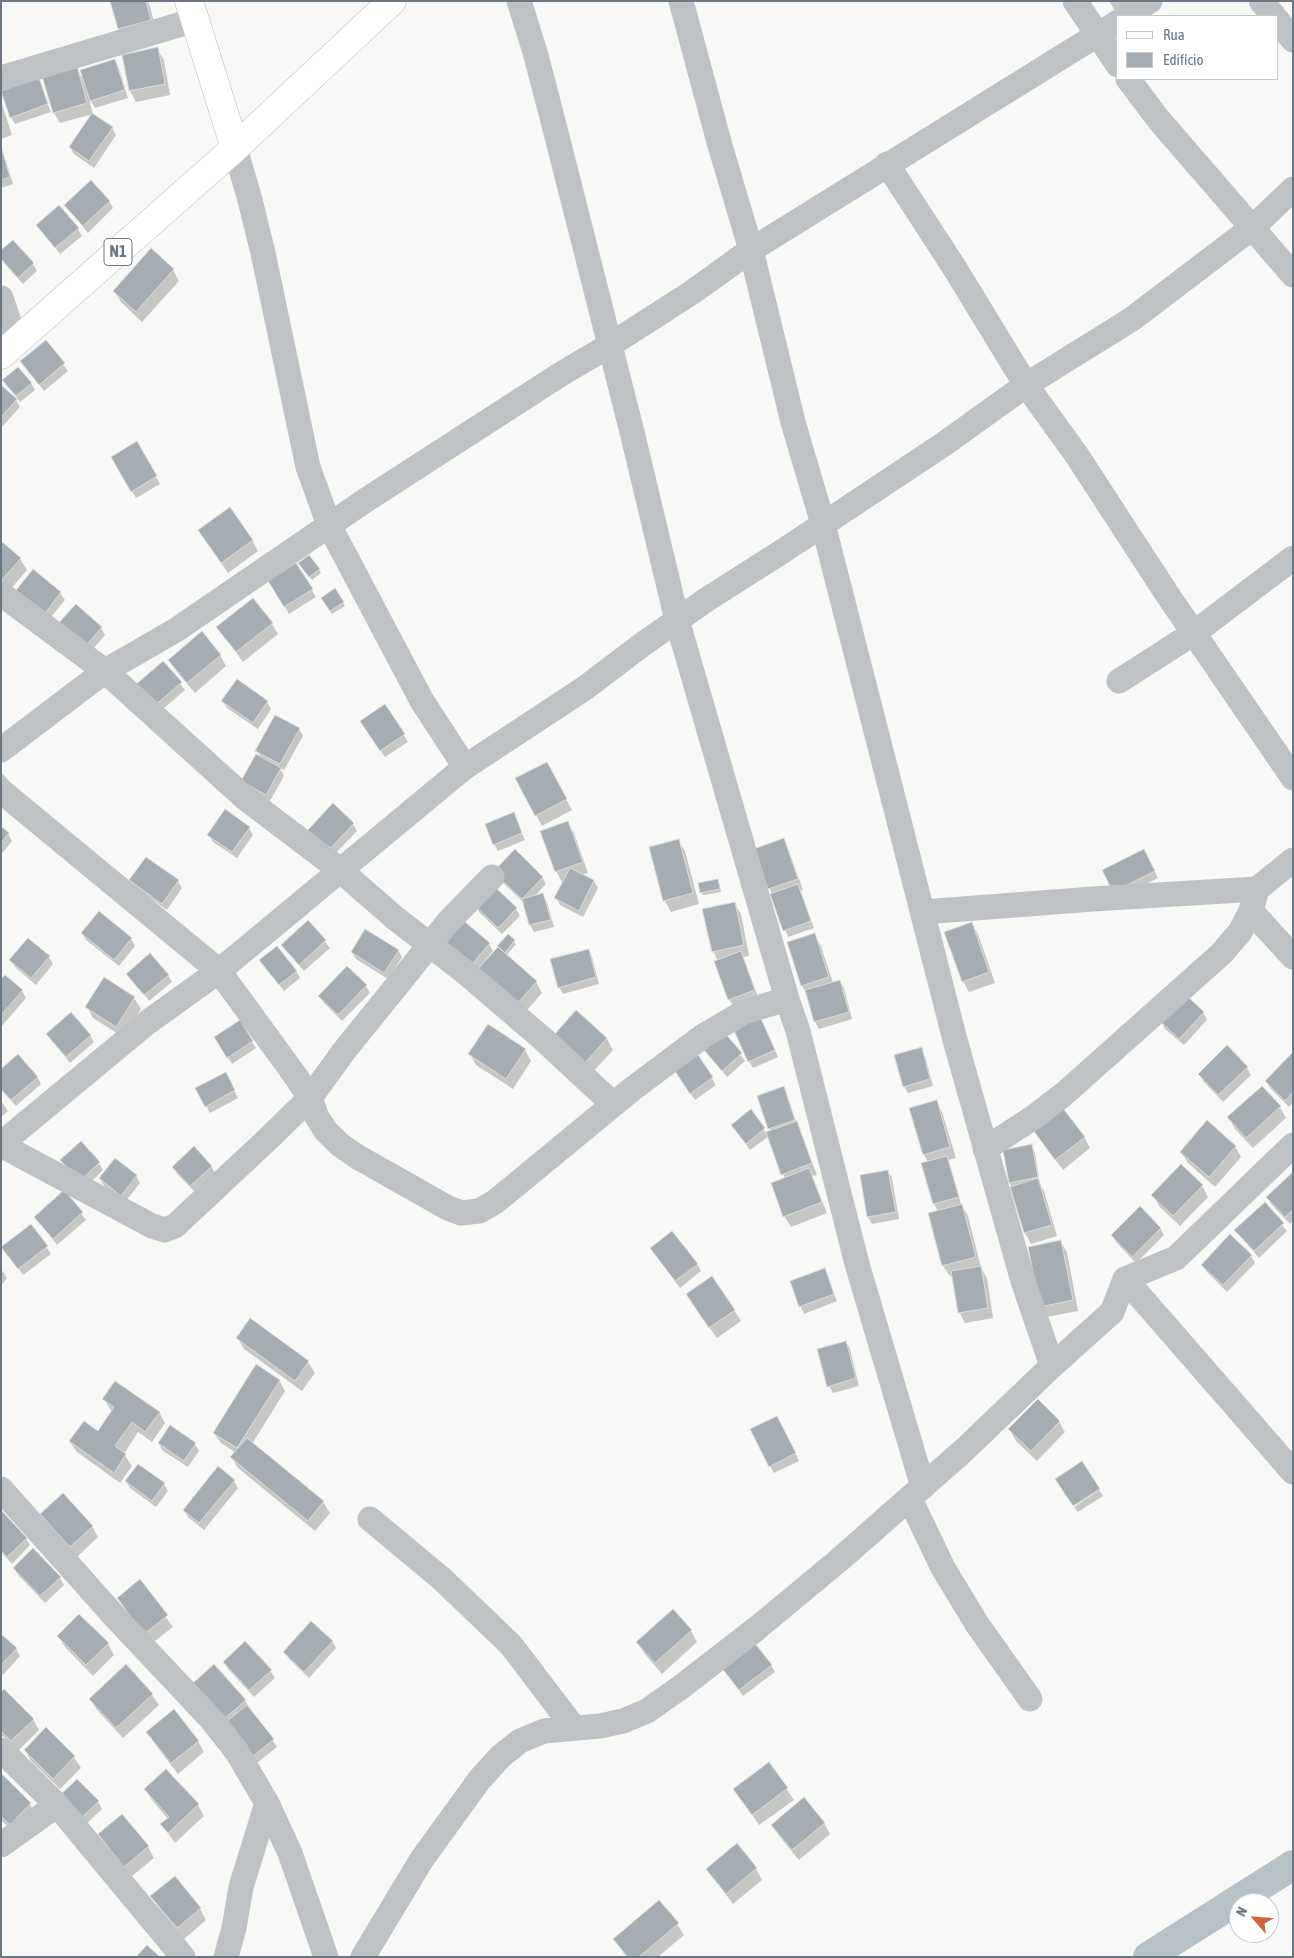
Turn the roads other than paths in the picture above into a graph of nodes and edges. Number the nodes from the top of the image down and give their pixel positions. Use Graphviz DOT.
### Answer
graph roads {
  1 [pos="392,1"];
  2 [pos="518,1"];
  3 [pos="681,1"];
  4 [pos="1075,1"];
  5 [pos="1150,1"];
  6 [pos="1262,1"];
  7 [pos="192,10"];
  8 [pos="1128,15"];
  9 [pos="1273,15"];
  10 [pos="1116,23"];
  11 [pos="1279,23"];
  12 [pos="1097,36"];
  13 [pos="1293,40"];
  14 [pos="1116,62"];
  15 [pos="1,78"];
  16 [pos="1129,80"];
  17 [pos="235,148"];
  18 [pos="887,164"];
  19 [pos="1293,189"];
  20 [pos="1253,228"];
  21 [pos="751,250"];
  22 [pos="1293,275"];
  23 [pos="1,298"];
  24 [pos="610,345"];
  25 [pos="9,349"];
  26 [pos="1026,385"];
  27 [pos="823,524"];
  28 [pos="329,525"];
  29 [pos="1293,558"];
  30 [pos="1,594"];
  31 [pos="677,620"];
  32 [pos="1194,633"];
  33 [pos="105,671"];
  34 [pos="1119,681"];
  35 [pos="1,750"];
  36 [pos="464,767"];
  37 [pos="1293,778"];
  38 [pos="1,791"];
  39 [pos="1293,860"];
  40 [pos="340,870"];
  41 [pos="492,877"];
  42 [pos="1254,900"];
  43 [pos="924,912"];
  44 [pos="430,945"];
  45 [pos="1293,957"];
  46 [pos="219,971"];
  47 [pos="787,999"];
  48 [pos="310,1098"];
  49 [pos="613,1104"];
  50 [pos="1,1144"];
  51 [pos="1293,1145"];
  52 [pos="985,1149"];
  53 [pos="1125,1278"];
  54 [pos="1052,1366"];
  55 [pos="1293,1472"];
  56 [pos="1,1489"];
  57 [pos="917,1493"];
  58 [pos="370,1519"];
  59 [pos="1030,1700"];
  60 [pos="574,1728"];
  61 [pos="1,1750"];
  62 [pos="267,1803"];
  63 [pos="57,1805"];
  64 [pos="1,1845"];
  65 [pos="183,1957"];
  66 [pos="226,1957"];
  67 [pos="326,1957"];
  68 [pos="363,1957"];
  1 -- 17 [label="main road, N1"];
  2 -- 24 [label="street"];
  3 -- 21 [label="street"];
  4 -- 12 [label="street"];
  5 -- 8 [label="street"];
  6 -- 9 [label="street"];
  7 -- 15 [label="street"];
  7 -- 17 [label="main road"];
  10 -- 12 [label="street"];
  11 -- 13 [label="street"];
  12 -- 14 [label="street"];
  12 -- 18 [label="street"];
  16 -- 20 [label="street"];
  17 -- 25 [label="main road, N1"];
  17 -- 28 [label="street"];
  18 -- 21 [label="street"];
  18 -- 26 [label="street"];
  19 -- 20 [label="street"];
  20 -- 22 [label="street"];
  20 -- 26 [label="street"];
  21 -- 24 [label="street"];
  21 -- 27 [label="street"];
  23 -- 25 [label="street"];
  24 -- 28 [label="street"];
  24 -- 31 [label="street"];
  26 -- 27 [label="street"];
  26 -- 32 [label="street"];
  27 -- 31 [label="street"];
  27 -- 43 [label="street"];
  28 -- 33 [label="street"];
  28 -- 36 [label="street"];
  29 -- 32 [label="street"];
  30 -- 33 [label="street"];
  31 -- 36 [label="street"];
  31 -- 47 [label="street"];
  32 -- 34 [label="street"];
  32 -- 37 [label="street"];
  33 -- 35 [label="street"];
  33 -- 40 [label="street"];
  36 -- 40 [label="street"];
  38 -- 46 [label="street"];
  39 -- 42 [label="street"];
  40 -- 44 [label="street"];
  40 -- 46 [label="street"];
  41 -- 44 [label="street"];
  42 -- 43 [label="street"];
  42 -- 45 [label="street"];
  42 -- 52 [label="street"];
  43 -- 52 [label="street"];
  44 -- 48 [label="street"];
  44 -- 49 [label="street"];
  46 -- 48 [label="street"];
  46 -- 50 [label="street"];
  47 -- 49 [label="street"];
  47 -- 57 [label="street"];
  48 -- 49 [label="street"];
  48 -- 50 [label="street"];
  51 -- 53 [label="street"];
  52 -- 54 [label="street"];
  53 -- 54 [label="street"];
  53 -- 55 [label="street"];
  54 -- 57 [label="street"];
  56 -- 62 [label="street"];
  57 -- 59 [label="street"];
  57 -- 60 [label="street"];
  58 -- 60 [label="street"];
  60 -- 68 [label="street"];
  61 -- 63 [label="street"];
  62 -- 66 [label="street"];
  62 -- 67 [label="street"];
  63 -- 64 [label="street"];
  63 -- 65 [label="street"];
}
